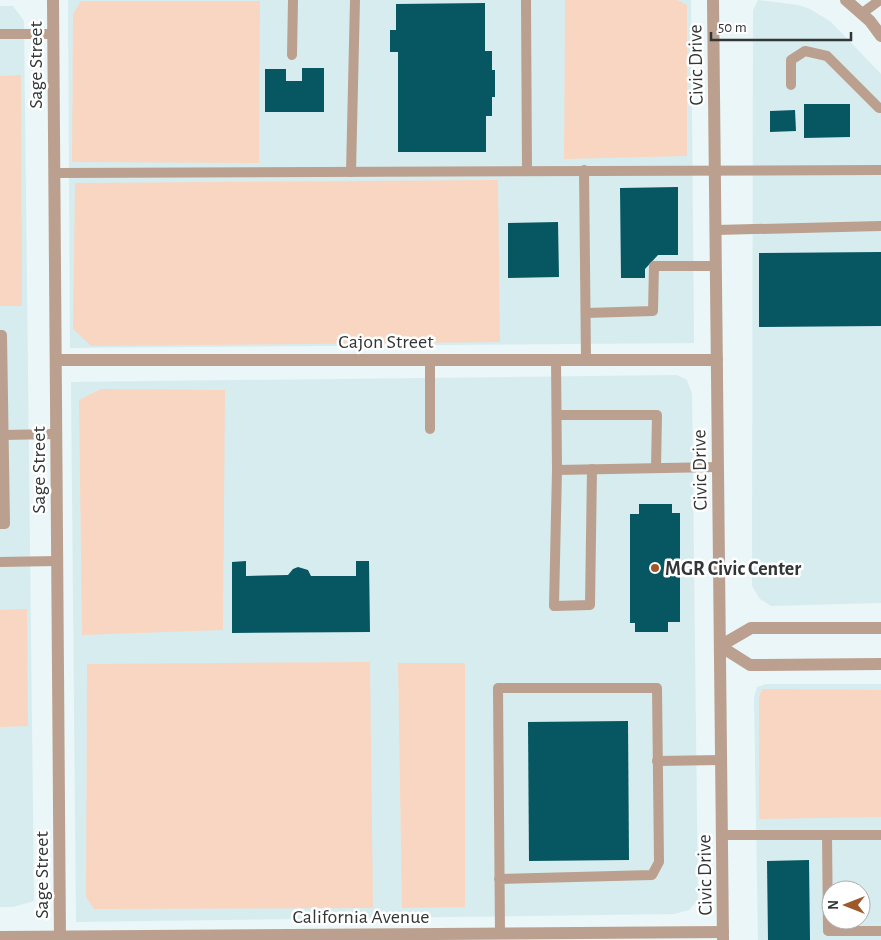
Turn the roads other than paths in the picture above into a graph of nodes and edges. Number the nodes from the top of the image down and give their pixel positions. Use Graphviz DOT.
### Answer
graph roads {
  1 [pos="54,0"];
  2 [pos="293,0"];
  3 [pos="355,0"];
  4 [pos="526,0"];
  5 [pos="714,0"];
  6 [pos="846,0"];
  7 [pos="880,0"];
  8 [pos="861,14"];
  9 [pos="0,34"];
  10 [pos="54,34"];
  11 [pos="881,36"];
  12 [pos="292,56"];
  13 [pos="791,86"];
  14 [pos="881,108"];
  15 [pos="584,170"];
  16 [pos="715,170"];
  17 [pos="881,170"];
  18 [pos="527,171"];
  19 [pos="351,172"];
  20 [pos="55,173"];
  21 [pos="881,226"];
  22 [pos="716,230"];
  23 [pos="716,266"];
  24 [pos="586,313"];
  25 [pos="0,335"];
  26 [pos="430,359"];
  27 [pos="556,359"];
  28 [pos="56,360"];
  29 [pos="586,360"];
  30 [pos="717,360"];
  31 [pos="557,415"];
  32 [pos="430,429"];
  33 [pos="56,434"];
  34 [pos="3,435"];
  35 [pos="656,468"];
  36 [pos="718,468"];
  37 [pos="592,469"];
  38 [pos="557,470"];
  39 [pos="0,524"];
  40 [pos="57,561"];
  41 [pos="0,562"];
  42 [pos="881,628"];
  43 [pos="720,646"];
  44 [pos="881,664"];
  45 [pos="721,760"];
  46 [pos="657,761"];
  47 [pos="722,835"];
  48 [pos="827,835"];
  49 [pos="881,835"];
  50 [pos="499,879"];
  51 [pos="881,931"];
  52 [pos="500,934"];
  53 [pos="723,936"];
  54 [pos="0,937"];
  55 [pos="479,937"];
  56 [pos="60,938"];
  1 -- 10 [label="street, Sage Street"];
  2 -- 12 [label="lane"];
  3 -- 19 [label="lane"];
  4 -- 18 [label="lane"];
  5 -- 16 [label="street, Civic Drive"];
  6 -- 8 [label="street"];
  7 -- 8 [label="lane"];
  8 -- 11 [label="street"];
  9 -- 10 [label="lane"];
  10 -- 20 [label="street, Sage Street"];
  13 -- 14 [label="lane"];
  15 -- 16 [label="lane"];
  15 -- 18 [label="lane"];
  15 -- 24 [label="lane"];
  16 -- 17 [label="lane"];
  16 -- 22 [label="street, Civic Drive"];
  18 -- 19 [label="lane"];
  19 -- 20 [label="lane"];
  20 -- 28 [label="street, Sage Street"];
  21 -- 22 [label="lane"];
  22 -- 23 [label="street, Civic Drive"];
  23 -- 24 [label="lane"];
  23 -- 30 [label="street, Civic Drive"];
  24 -- 29 [label="lane"];
  25 -- 34 [label="lane"];
  26 -- 27 [label="street, Cajon Street"];
  26 -- 28 [label="street, Cajon Street"];
  26 -- 32 [label="lane"];
  27 -- 29 [label="street, Cajon Street"];
  27 -- 31 [label="lane"];
  28 -- 33 [label="street, Sage Street"];
  29 -- 30 [label="street, Cajon Street"];
  30 -- 36 [label="street, Civic Drive"];
  31 -- 35 [label="lane"];
  31 -- 38 [label="lane"];
  33 -- 34 [label="lane"];
  33 -- 40 [label="street, Sage Street"];
  34 -- 39 [label="lane"];
  35 -- 36 [label="lane"];
  35 -- 37 [label="lane"];
  36 -- 43 [label="street, Civic Drive"];
  37 -- 38 [label="lane"];
  37 -- 38 [label="lane"];
  40 -- 41 [label="lane"];
  40 -- 56 [label="street, Sage Street"];
  42 -- 43 [label="street"];
  43 -- 44 [label="street"];
  43 -- 45 [label="street, Civic Drive"];
  45 -- 46 [label="lane"];
  45 -- 47 [label="street, Civic Drive"];
  46 -- 50 [label="lane"];
  46 -- 50 [label="lane"];
  47 -- 48 [label="lane"];
  47 -- 53 [label="street, Civic Drive"];
  48 -- 49 [label="lane"];
  48 -- 51 [label="lane"];
  50 -- 52 [label="lane"];
  52 -- 53 [label="street, California Avenue"];
  52 -- 55 [label="street, California Avenue"];
  54 -- 56 [label="street, California Avenue"];
  55 -- 56 [label="street, California Avenue"];
}
